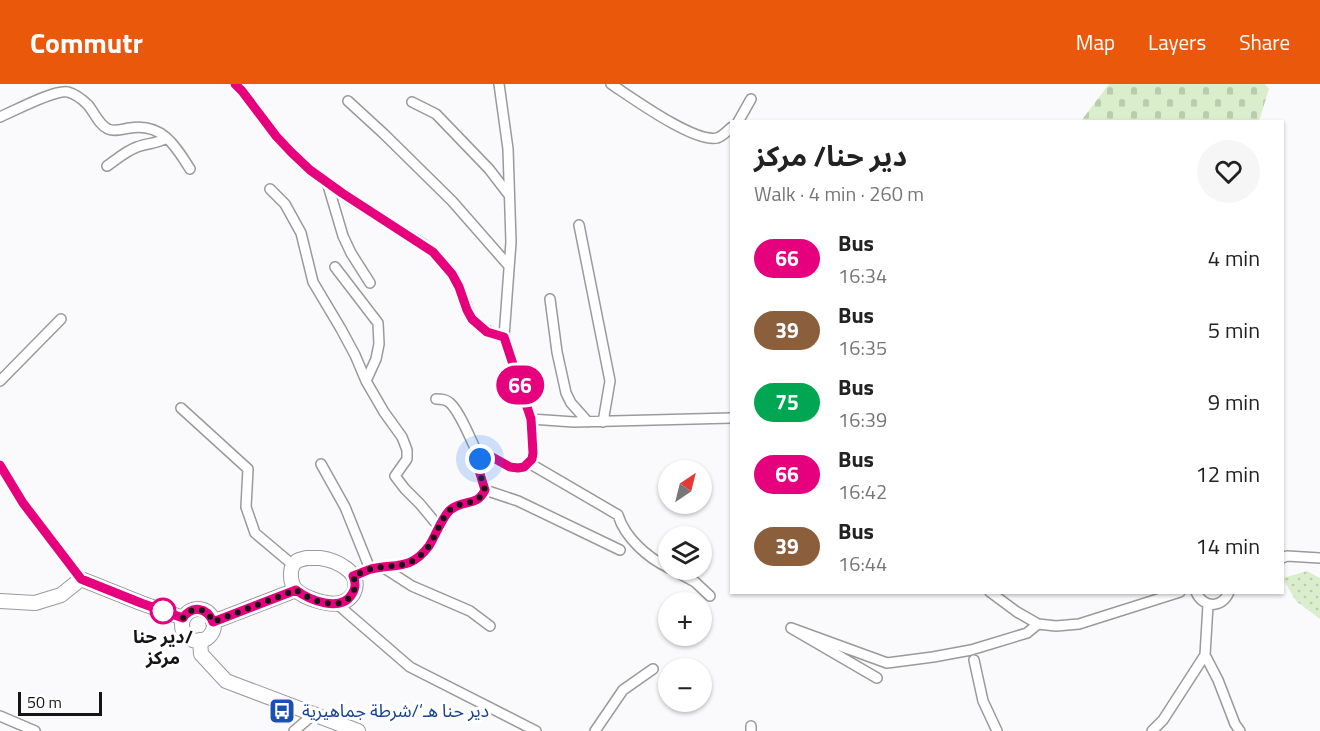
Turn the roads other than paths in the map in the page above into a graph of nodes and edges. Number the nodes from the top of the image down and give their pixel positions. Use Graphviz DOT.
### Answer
graph roads {
  1 [pos="235,84"];
  2 [pos="498,84"];
  3 [pos="611,84"];
  4 [pos="751,99"];
  5 [pos="348,101"];
  6 [pos="412,102"];
  7 [pos="0,117"];
  8 [pos="739,120"];
  9 [pos="730,129"];
  10 [pos="166,138"];
  11 [pos="107,166"];
  12 [pos="190,169"];
  13 [pos="327,182"];
  14 [pos="270,189"];
  15 [pos="509,195"];
  16 [pos="579,225"];
  17 [pos="509,266"];
  18 [pos="335,267"];
  19 [pos="370,283"];
  20 [pos="550,299"];
  21 [pos="61,319"];
  22 [pos="504,337"];
  23 [pos="0,381"];
  24 [pos="366,381"];
  25 [pos="436,399"];
  26 [pos="181,408"];
  27 [pos="730,418"];
  28 [pos="531,419"];
  29 [pos="588,422"];
  30 [pos="603,422"];
  31 [pos="480,459"];
  32 [pos="529,463"];
  33 [pos="321,464"];
  34 [pos="0,465"];
  35 [pos="485,490"];
  36 [pos="440,528"];
  37 [pos="620,550"];
  38 [pos="1284,557"];
  39 [pos="1320,558"];
  40 [pos="658,563"];
  41 [pos="293,565"];
  42 [pos="384,568"];
  43 [pos="370,569"];
  44 [pos="353,576"];
  45 [pos="81,579"];
  46 [pos="691,580"];
  47 [pos="296,590"];
  48 [pos="706,592"];
  49 [pos="993,594"];
  50 [pos="1174,594"];
  51 [pos="1197,594"];
  52 [pos="1228,594"];
  53 [pos="0,601"];
  54 [pos="337,604"];
  55 [pos="1208,605"];
  56 [pos="183,618"];
  57 [pos="213,622"];
  58 [pos="1038,624"];
  59 [pos="490,626"];
  60 [pos="200,640"];
  61 [pos="1204,655"];
  62 [pos="974,660"];
  63 [pos="653,669"];
  64 [pos="877,678"];
  65 [pos="314,714"];
  66 [pos="0,716"];
  67 [pos="35,731"];
  68 [pos="294,731"];
  69 [pos="358,731"];
  70 [pos="536,731"];
  71 [pos="595,731"];
  72 [pos="997,731"];
  73 [pos="1152,731"];
  74 [pos="1240,731"];
  1 -- 13 [label="street"];
  2 -- 15 [label="street"];
  3 -- 9 [label="street"];
  4 -- 8 [label="street"];
  5 -- 17 [label="street"];
  6 -- 15 [label="street"];
  7 -- 10 [label="street"];
  10 -- 11 [label="street"];
  10 -- 12 [label="street"];
  13 -- 19 [label="street"];
  13 -- 22 [label="street"];
  14 -- 24 [label="street"];
  15 -- 17 [label="street"];
  16 -- 30 [label="street"];
  17 -- 22 [label="street"];
  18 -- 24 [label="street"];
  20 -- 29 [label="street"];
  21 -- 23 [label="street"];
  22 -- 28 [label="street"];
  24 -- 36 [label="street"];
  25 -- 31 [label="street"];
  26 -- 41 [label="street"];
  27 -- 30 [label="street"];
  28 -- 29 [label="street"];
  28 -- 32 [label="street"];
  29 -- 30 [label="street"];
  31 -- 32 [label="street"];
  31 -- 35 [label="street"];
  32 -- 40 [label="street"];
  33 -- 43 [label="street"];
  34 -- 45 [label="street"];
  35 -- 36 [label="street"];
  35 -- 37 [label="street"];
  36 -- 42 [label="street"];
  38 -- 39 [label="street"];
  41 -- 44 [label="street"];
  41 -- 47 [label="street"];
  42 -- 43 [label="street"];
  42 -- 59 [label="street"];
  43 -- 44 [label="street"];
  44 -- 54 [label="street"];
  45 -- 53 [label="street"];
  45 -- 56 [label="street"];
  46 -- 48 [label="street"];
  47 -- 54 [label="street"];
  47 -- 57 [label="street"];
  49 -- 58 [label="street"];
  50 -- 58 [label="street"];
  51 -- 55 [label="street"];
  52 -- 55 [label="street"];
  54 -- 70 [label="street"];
  55 -- 61 [label="street"];
  56 -- 57 [label="street"];
  56 -- 60 [label="street"];
  57 -- 60 [label="street"];
  58 -- 64 [label="street"];
  60 -- 65 [label="street"];
  61 -- 73 [label="street"];
  61 -- 74 [label="street"];
  62 -- 72 [label="street"];
  63 -- 71 [label="street"];
  65 -- 68 [label="street"];
  65 -- 69 [label="street"];
  66 -- 67 [label="street"];
}
